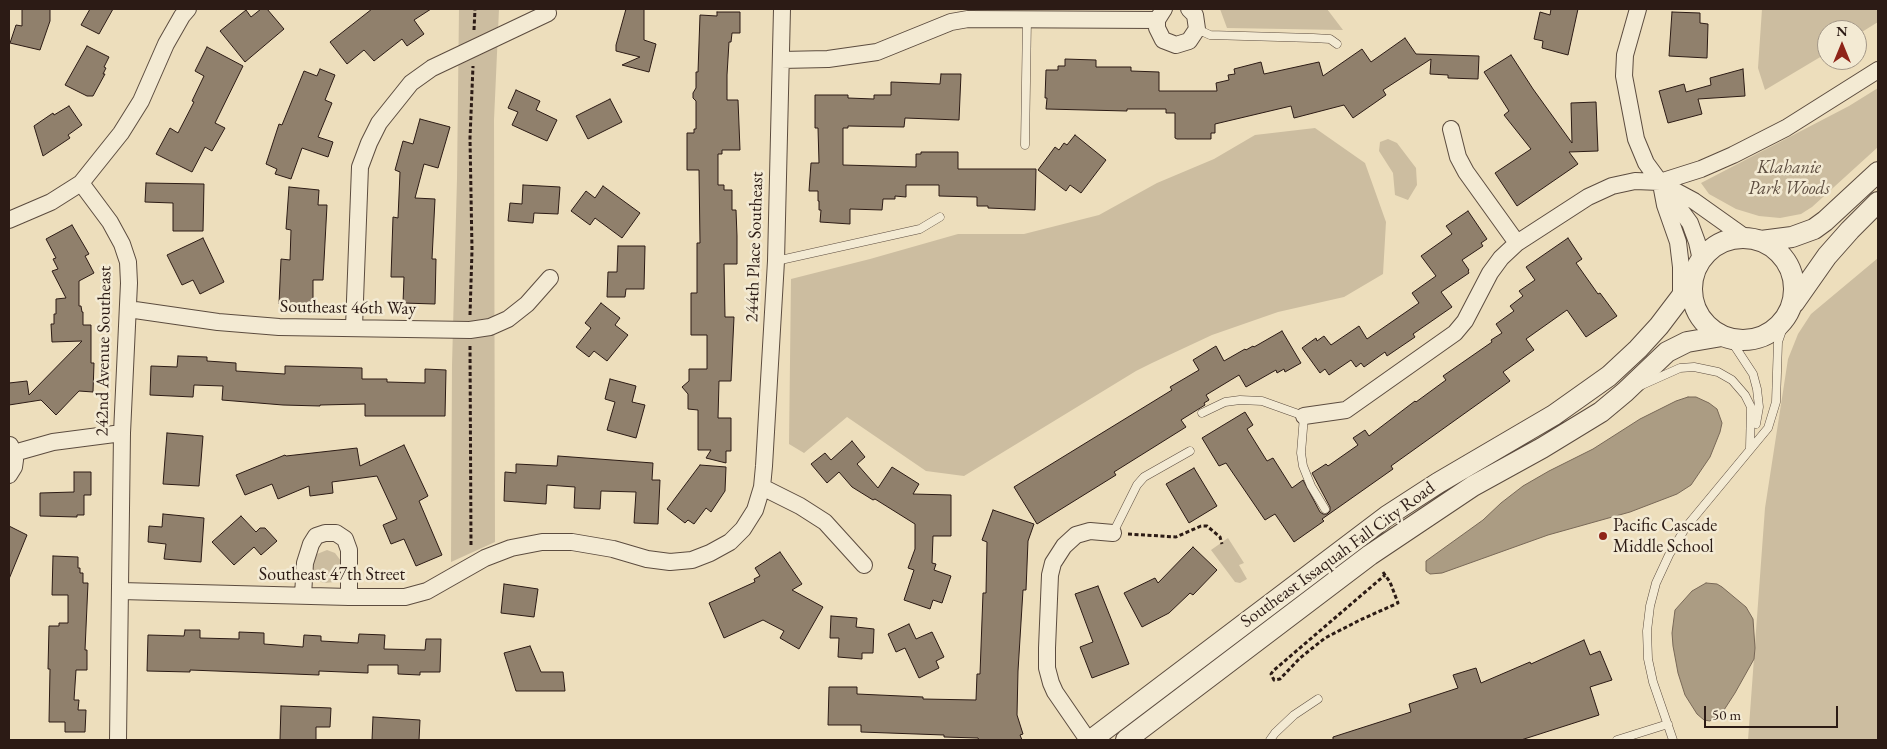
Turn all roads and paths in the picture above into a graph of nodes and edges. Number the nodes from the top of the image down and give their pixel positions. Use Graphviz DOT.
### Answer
graph roads {
  1 [pos="188,9"];
  2 [pos="475,9"];
  3 [pos="782,9"];
  4 [pos="1189,9"];
  5 [pos="1638,9"];
  6 [pos="548,13"];
  7 [pos="1160,15"];
  8 [pos="1027,19"];
  9 [pos="1197,29"];
  10 [pos="1337,44"];
  11 [pos="473,47"];
  12 [pos="781,60"];
  13 [pos="1878,70"];
  14 [pos="1451,129"];
  15 [pos="1025,145"];
  16 [pos="1878,172"];
  17 [pos="1660,182"];
  18 [pos="81,183"];
  19 [pos="1878,202"];
  20 [pos="940,217"];
  21 [pos="9,220"];
  22 [pos="1754,239"];
  23 [pos="1517,243"];
  24 [pos="776,261"];
  25 [pos="1697,267"];
  26 [pos="550,278"];
  27 [pos="1681,297"];
  28 [pos="128,309"];
  29 [pos="1789,312"];
  30 [pos="354,327"];
  31 [pos="470,330"];
  32 [pos="1726,338"];
  33 [pos="1625,392"];
  34 [pos="1202,413"];
  35 [pos="1304,416"];
  36 [pos="122,433"];
  37 [pos="12,448"];
  38 [pos="1750,448"];
  39 [pos="1190,450"];
  40 [pos="9,475"];
  41 [pos="762,487"];
  42 [pos="1325,510"];
  43 [pos="1113,533"];
  44 [pos="1222,544"];
  45 [pos="471,565"];
  46 [pos="864,565"];
  47 [pos="1384,573"];
  48 [pos="121,591"];
  49 [pos="303,595"];
  50 [pos="349,597"];
  51 [pos="1318,699"];
  52 [pos="1668,724"];
  53 [pos="118,740"];
  54 [pos="1090,740"];
  55 [pos="1126,740"];
  56 [pos="1270,740"];
  57 [pos="1617,740"];
  58 [pos="1673,740"];
  1 -- 18 [label="street"];
  2 -- 11 [label="path"];
  3 -- 12 [label="street, 244th Place Southeast"];
  4 -- 9 [label="street"];
  5 -- 17 [label="street"];
  6 -- 11 [label="street"];
  7 -- 8 [label="street"];
  7 -- 9 [label="street"];
  8 -- 12 [label="street"];
  8 -- 15 [label="lane"];
  9 -- 10 [label="lane"];
  11 -- 30 [label="street"];
  11 -- 31 [label="path"];
  12 -- 24 [label="street, 244th Place Southeast"];
  13 -- 17 [label="street"];
  14 -- 23 [label="street"];
  16 -- 22 [label="street"];
  17 -- 22 [label="street"];
  17 -- 23 [label="street"];
  17 -- 25 [label="street"];
  17 -- 27 [label="street"];
  18 -- 21 [label="street"];
  18 -- 28 [label="street, 242nd Avenue Southeast"];
  19 -- 29 [label="street"];
  20 -- 24 [label="lane"];
  22 -- 25 [label="street"];
  22 -- 29 [label="street"];
  23 -- 35 [label="street"];
  24 -- 41 [label="street, 244th Place Southeast"];
  25 -- 27 [label="street, Southeast Issaquah Fall City Road"];
  25 -- 32 [label="street"];
  26 -- 31 [label="street, Southeast 46th Way"];
  27 -- 54 [label="street, Southeast Issaquah Fall City Road"];
  28 -- 30 [label="street, Southeast 46th Way"];
  28 -- 36 [label="street, 242nd Avenue Southeast"];
  29 -- 32 [label="street"];
  29 -- 38 [label="lane"];
  30 -- 31 [label="street, Southeast 46th Way"];
  31 -- 45 [label="path"];
  32 -- 33 [label="street, Southeast Issaquah Fall City Road"];
  32 -- 38 [label="lane"];
  33 -- 38 [label="lane"];
  33 -- 55 [label="street, Southeast Issaquah Fall City Road"];
  34 -- 35 [label="lane"];
  35 -- 42 [label="lane"];
  36 -- 37 [label="street"];
  36 -- 48 [label="street, 242nd Avenue Southeast"];
  37 -- 40 [label="street"];
  38 -- 52 [label="lane"];
  39 -- 43 [label="lane"];
  41 -- 45 [label="street, Southeast 47th Street"];
  41 -- 46 [label="street"];
  43 -- 44 [label="path"];
  43 -- 54 [label="street"];
  45 -- 50 [label="street, Southeast 47th Street"];
  47 -- 47 [label="path"];
  48 -- 49 [label="street, Southeast 47th Street"];
  48 -- 53 [label="street, 242nd Avenue Southeast"];
  49 -- 50 [label="street, Southeast 47th Street"];
  49 -- 50 [label="street"];
  51 -- 56 [label="lane"];
  52 -- 57 [label="lane"];
  52 -- 58 [label="lane"];
}
